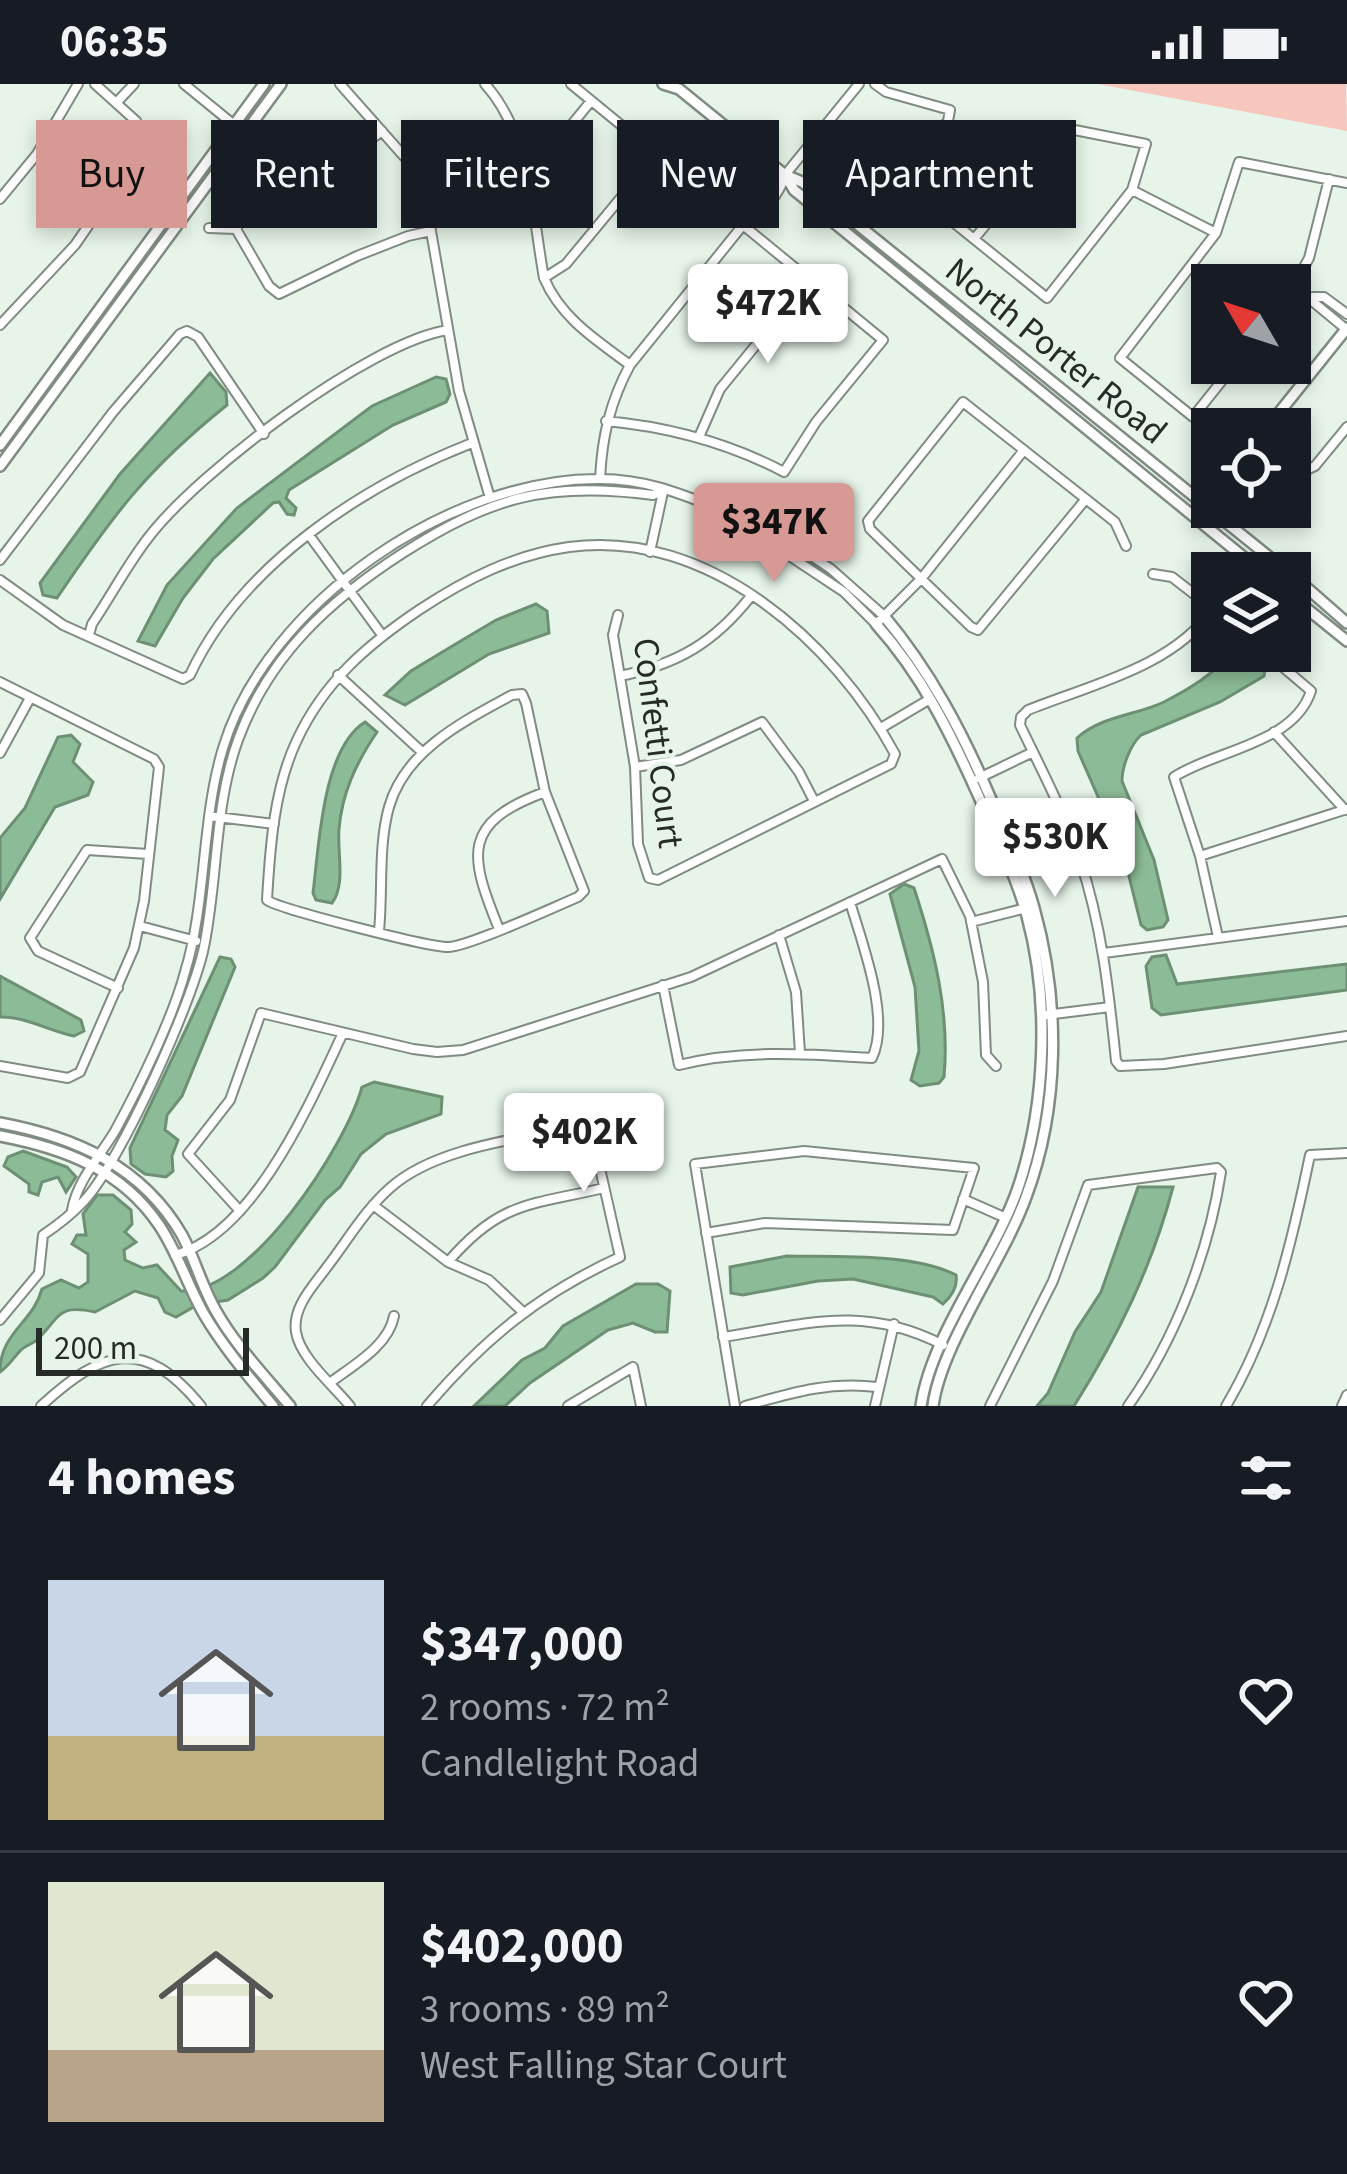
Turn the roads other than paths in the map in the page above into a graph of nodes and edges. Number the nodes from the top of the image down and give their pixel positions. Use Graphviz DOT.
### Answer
graph roads {
  1 [pos="78,84"];
  2 [pos="95,84"];
  3 [pos="134,84"];
  4 [pos="184,84"];
  5 [pos="264,84"];
  6 [pos="280,84"];
  7 [pos="340,84"];
  8 [pos="484,84"];
  9 [pos="571,84"];
  10 [pos="663,84"];
  11 [pos="859,84"];
  12 [pos="875,84"];
  13 [pos="678,86"];
  14 [pos="591,101"];
  15 [pos="116,103"];
  16 [pos="227,120"];
  17 [pos="237,120"];
  18 [pos="254,120"];
  19 [pos="509,120"];
  20 [pos="575,120"];
  21 [pos="617,122"];
  22 [pos="382,131"];
  23 [pos="211,155"];
  24 [pos="785,175"];
  25 [pos="211,178"];
  26 [pos="1329,179"];
  27 [pos="779,180"];
  28 [pos="1347,183"];
  29 [pos="1132,190"];
  30 [pos="0,199"];
  31 [pos="617,202"];
  32 [pos="208,228"];
  33 [pos="535,228"];
  34 [pos="741,228"];
  35 [pos="747,228"];
  36 [pos="236,229"];
  37 [pos="431,231"];
  38 [pos="1216,233"];
  39 [pos="974,239"];
  40 [pos="1192,264"];
  41 [pos="1304,264"];
  42 [pos="1191,266"];
  43 [pos="544,278"];
  44 [pos="809,280"];
  45 [pos="1312,297"];
  46 [pos="1347,314"];
  47 [pos="0,325"];
  48 [pos="1347,329"];
  49 [pos="448,330"];
  50 [pos="630,365"];
  51 [pos="1219,384"];
  52 [pos="1283,408"];
  53 [pos="606,422"];
  54 [pos="1347,427"];
  55 [pos="264,434"];
  56 [pos="700,437"];
  57 [pos="472,443"];
  58 [pos="0,445"];
  59 [pos="1024,450"];
  60 [pos="0,466"];
  61 [pos="1311,468"];
  62 [pos="601,479"];
  63 [pos="1191,487"];
  64 [pos="663,491"];
  65 [pos="1085,500"];
  66 [pos="491,501"];
  67 [pos="1191,508"];
  68 [pos="1188,509"];
  69 [pos="1239,528"];
  70 [pos="309,535"];
  71 [pos="1126,546"];
  72 [pos="650,552"];
  73 [pos="1238,552"];
  74 [pos="1266,552"];
  75 [pos="0,560"];
  76 [pos="1153,574"];
  77 [pos="921,579"];
  78 [pos="0,580"];
  79 [pos="345,584"];
  80 [pos="1311,591"];
  81 [pos="1191,592"];
  82 [pos="751,596"];
  83 [pos="1311,612"];
  84 [pos="618,615"];
  85 [pos="880,620"];
  86 [pos="1347,623"];
  87 [pos="1191,633"];
  88 [pos="89,635"];
  89 [pos="382,635"];
  90 [pos="1347,641"];
  91 [pos="1289,672"];
  92 [pos="338,675"];
  93 [pos="620,676"];
  94 [pos="0,682"];
  95 [pos="932,699"];
  96 [pos="29,700"];
  97 [pos="881,728"];
  98 [pos="1274,732"];
  99 [pos="422,752"];
  100 [pos="1033,752"];
  101 [pos="0,753"];
  102 [pos="635,767"];
  103 [pos="977,779"];
  104 [pos="545,792"];
  105 [pos="814,801"];
  106 [pos="1346,809"];
  107 [pos="209,816"];
  108 [pos="220,818"];
  109 [pos="274,824"];
  110 [pos="148,854"];
  111 [pos="1200,856"];
  112 [pos="850,902"];
  113 [pos="1029,907"];
  114 [pos="1347,921"];
  115 [pos="971,922"];
  116 [pos="140,926"];
  117 [pos="499,928"];
  118 [pos="379,931"];
  119 [pos="779,935"];
  120 [pos="1218,937"];
  121 [pos="193,940"];
  122 [pos="206,942"];
  123 [pos="1104,952"];
  124 [pos="664,985"];
  125 [pos="118,988"];
  126 [pos="1110,1007"];
  127 [pos="1046,1015"];
  128 [pos="342,1035"];
  129 [pos="1347,1036"];
  130 [pos="800,1053"];
  131 [pos="0,1066"];
  132 [pos="996,1066"];
  133 [pos="0,1123"];
  134 [pos="0,1136"];
  135 [pos="1347,1153"];
  136 [pos="102,1163"];
  137 [pos="604,1188"];
  138 [pos="963,1199"];
  139 [pos="373,1205"];
  140 [pos="240,1211"];
  141 [pos="1011,1220"];
  142 [pos="706,1233"];
  143 [pos="189,1251"];
  144 [pos="175,1255"];
  145 [pos="448,1262"];
  146 [pos="198,1286"];
  147 [pos="524,1313"];
  148 [pos="394,1316"];
  149 [pos="0,1320"];
  150 [pos="894,1324"];
  151 [pos="723,1337"];
  152 [pos="947,1347"];
  153 [pos="331,1382"];
  154 [pos="877,1388"];
  155 [pos="1347,1394"];
  156 [pos="41,1406"];
  157 [pos="201,1406"];
  158 [pos="273,1406"];
  159 [pos="290,1406"];
  160 [pos="350,1406"];
  161 [pos="427,1406"];
  162 [pos="568,1406"];
  163 [pos="641,1406"];
  164 [pos="735,1406"];
  165 [pos="745,1406"];
  166 [pos="875,1406"];
  167 [pos="921,1406"];
  168 [pos="933,1406"];
  169 [pos="990,1406"];
  170 [pos="1128,1406"];
  171 [pos="1226,1406"];
  172 [pos="1342,1406"];
  1 -- 30 [label="street"];
  2 -- 15 [label="street"];
  3 -- 15 [label="street"];
  4 -- 16 [label="street"];
  5 -- 17 [label="street"];
  6 -- 18 [label="street"];
  7 -- 22 [label="street"];
  8 -- 19 [label="street"];
  9 -- 14 [label="street"];
  10 -- 13 [label="street, North Porter Road"];
  11 -- 24 [label="street"];
  12 -- 39 [label="street"];
  13 -- 24 [label="street, North Porter Road"];
  14 -- 20 [label="street"];
  14 -- 21 [label="street"];
  15 -- 47 [label="street"];
  22 -- 36 [label="street"];
  22 -- 37 [label="street"];
  23 -- 58 [label="street"];
  24 -- 27 [label="street"];
  24 -- 63 [label="street, North Porter Road"];
  24 -- 68 [label="street, North Porter Road"];
  25 -- 60 [label="street"];
  26 -- 28 [label="street"];
  26 -- 38 [label="street"];
  26 -- 41 [label="street"];
  29 -- 38 [label="street"];
  29 -- 39 [label="street"];
  29 -- 39 [label="street"];
  31 -- 43 [label="street"];
  32 -- 36 [label="street"];
  33 -- 43 [label="street"];
  34 -- 50 [label="street"];
  35 -- 44 [label="street"];
  36 -- 37 [label="street"];
  37 -- 49 [label="street"];
  38 -- 40 [label="street"];
  42 -- 51 [label="street"];
  43 -- 50 [label="street"];
  44 -- 56 [label="street"];
  44 -- 56 [label="street"];
  45 -- 46 [label="street"];
  45 -- 48 [label="street"];
  48 -- 52 [label="street"];
  49 -- 55 [label="street"];
  49 -- 57 [label="street"];
  50 -- 53 [label="street"];
  53 -- 56 [label="street"];
  53 -- 62 [label="street"];
  54 -- 61 [label="street"];
  55 -- 75 [label="street"];
  55 -- 88 [label="street"];
  57 -- 66 [label="street"];
  57 -- 70 [label="street"];
  59 -- 65 [label="street"];
  59 -- 77 [label="street"];
  59 -- 77 [label="street"];
  62 -- 64 [label="street"];
  62 -- 66 [label="street"];
  64 -- 66 [label="street"];
  64 -- 72 [label="street"];
  64 -- 85 [label="street"];
  65 -- 71 [label="street"];
  65 -- 77 [label="street"];
  66 -- 79 [label="street"];
  67 -- 68 [label="street"];
  68 -- 73 [label="street, North Porter Road"];
  69 -- 74 [label="street, North Porter Road"];
  70 -- 79 [label="street"];
  70 -- 88 [label="street"];
  72 -- 82 [label="street"];
  72 -- 89 [label="street"];
  76 -- 81 [label="street"];
  77 -- 85 [label="street"];
  78 -- 88 [label="street"];
  79 -- 89 [label="street"];
  79 -- 107 [label="street"];
  79 -- 108 [label="street"];
  80 -- 86 [label="street, North Porter Road"];
  82 -- 93 [label="street"];
  82 -- 97 [label="street"];
  83 -- 90 [label="street"];
  84 -- 93 [label="street, Confetti Court"];
  85 -- 95 [label="street"];
  85 -- 103 [label="street"];
  87 -- 100 [label="street"];
  89 -- 92 [label="street"];
  91 -- 98 [label="street"];
  92 -- 99 [label="street"];
  92 -- 109 [label="street"];
  93 -- 102 [label="street, Confetti Court"];
  94 -- 96 [label="street"];
  95 -- 97 [label="street"];
  95 -- 103 [label="street"];
  96 -- 101 [label="street"];
  96 -- 110 [label="street"];
  97 -- 105 [label="street"];
  98 -- 106 [label="street"];
  98 -- 111 [label="street"];
  99 -- 104 [label="street"];
  99 -- 118 [label="street"];
  100 -- 103 [label="street"];
  100 -- 123 [label="street"];
  102 -- 105 [label="street"];
  102 -- 105 [label="street, Confetti Court"];
  103 -- 113 [label="street"];
  104 -- 117 [label="street"];
  104 -- 117 [label="street"];
  106 -- 111 [label="street"];
  107 -- 108 [label="street"];
  107 -- 121 [label="street"];
  108 -- 109 [label="street"];
  108 -- 122 [label="street"];
  109 -- 118 [label="street"];
  110 -- 116 [label="street"];
  110 -- 125 [label="street"];
  111 -- 120 [label="street"];
  112 -- 115 [label="street"];
  112 -- 119 [label="street"];
  112 -- 130 [label="street"];
  113 -- 115 [label="street"];
  113 -- 127 [label="street"];
  114 -- 120 [label="street"];
  115 -- 132 [label="street"];
  116 -- 121 [label="street"];
  116 -- 125 [label="street"];
  117 -- 118 [label="street"];
  119 -- 124 [label="street"];
  119 -- 130 [label="street"];
  120 -- 123 [label="street"];
  121 -- 122 [label="street"];
  121 -- 136 [label="street"];
  122 -- 136 [label="street"];
  123 -- 126 [label="street"];
  124 -- 128 [label="street"];
  124 -- 130 [label="street"];
  125 -- 131 [label="street"];
  126 -- 127 [label="street"];
  126 -- 129 [label="street"];
  127 -- 141 [label="street"];
  128 -- 140 [label="street"];
  128 -- 140 [label="street"];
  133 -- 136 [label="street"];
  134 -- 136 [label="street"];
  135 -- 171 [label="street"];
  136 -- 143 [label="street"];
  136 -- 144 [label="street"];
  136 -- 149 [label="street"];
  137 -- 139 [label="street"];
  137 -- 145 [label="street"];
  137 -- 147 [label="street"];
  138 -- 141 [label="street"];
  138 -- 142 [label="street"];
  138 -- 142 [label="street"];
  139 -- 145 [label="street"];
  139 -- 153 [label="street"];
  140 -- 143 [label="street"];
  141 -- 152 [label="street"];
  142 -- 151 [label="street"];
  143 -- 144 [label="street"];
  143 -- 146 [label="street"];
  144 -- 146 [label="street"];
  145 -- 147 [label="street"];
  146 -- 158 [label="street"];
  146 -- 159 [label="street"];
  147 -- 161 [label="street"];
  148 -- 153 [label="street"];
  150 -- 151 [label="street"];
  150 -- 152 [label="street"];
  150 -- 154 [label="street"];
  151 -- 164 [label="street"];
  152 -- 167 [label="street"];
  152 -- 168 [label="street"];
  153 -- 160 [label="street"];
  154 -- 165 [label="street"];
  154 -- 166 [label="street"];
  155 -- 172 [label="street"];
  156 -- 157 [label="street"];
  162 -- 163 [label="street"];
  169 -- 170 [label="street"];
}
